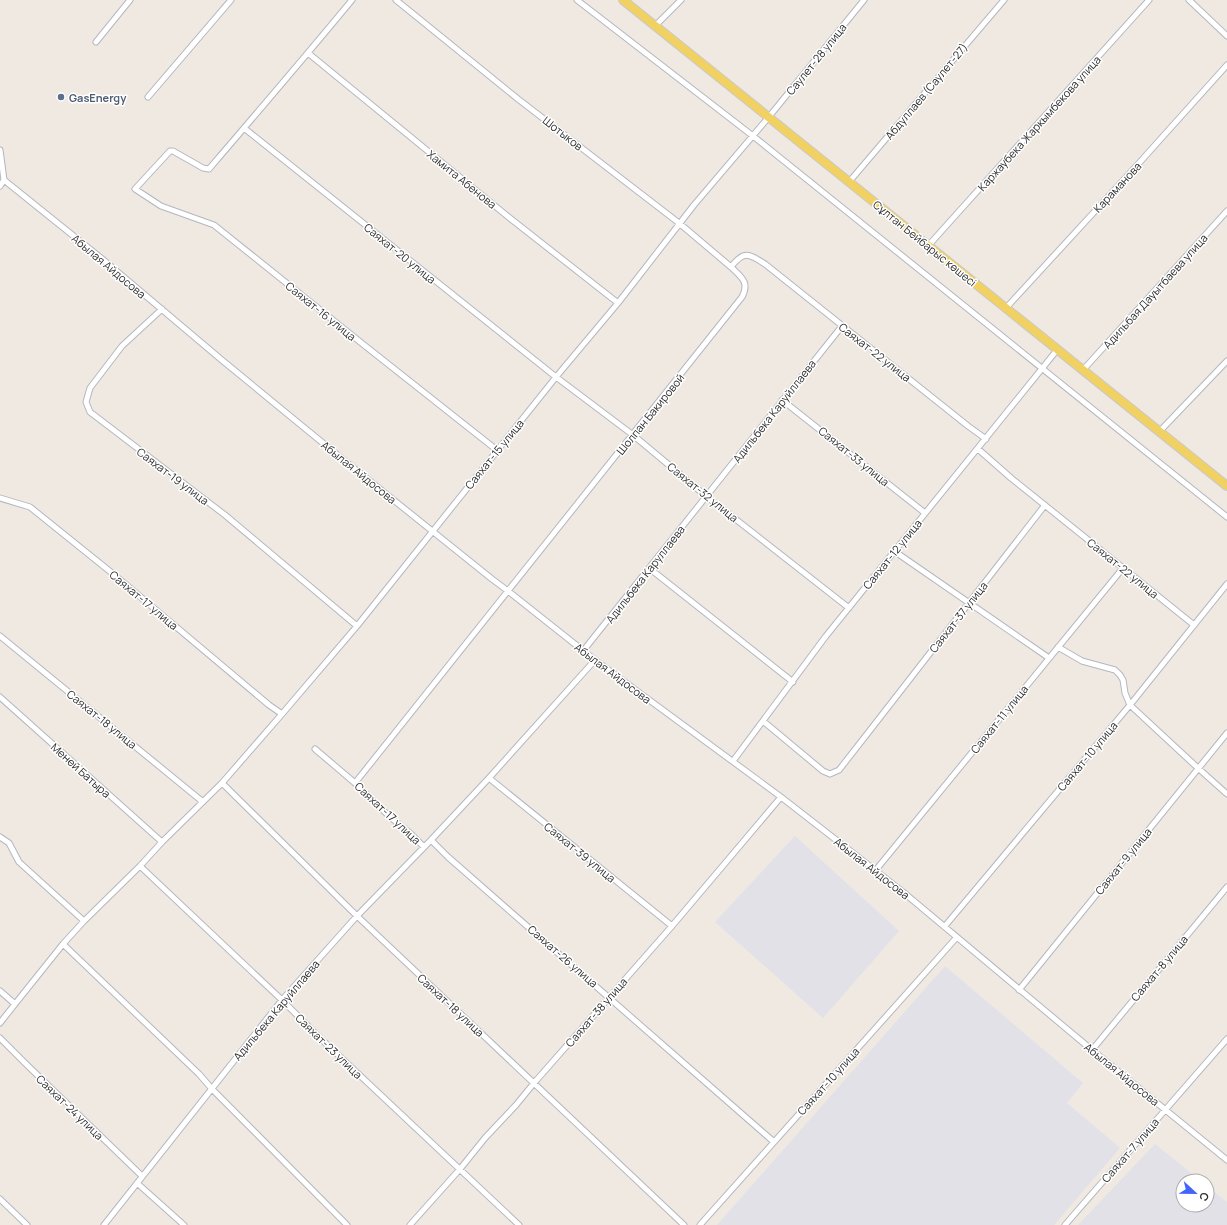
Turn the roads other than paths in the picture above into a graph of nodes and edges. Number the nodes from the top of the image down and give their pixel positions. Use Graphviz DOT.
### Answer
graph roads {
  1 [pos="130,0"];
  2 [pos="230,0"];
  3 [pos="352,0"];
  4 [pos="396,0"];
  5 [pos="577,0"];
  6 [pos="623,0"];
  7 [pos="680,0"];
  8 [pos="864,0"];
  9 [pos="1004,0"];
  10 [pos="1149,0"];
  11 [pos="1189,0"];
  12 [pos="655,26"];
  13 [pos="1227,36"];
  14 [pos="96,42"];
  15 [pos="308,53"];
  16 [pos="1227,65"];
  17 [pos="148,97"];
  18 [pos="768,118"];
  19 [pos="244,128"];
  20 [pos="753,136"];
  21 [pos="0,150"];
  22 [pos="4,180"];
  23 [pos="849,182"];
  24 [pos="0,186"];
  25 [pos="1227,211"];
  26 [pos="679,223"];
  27 [pos="928,246"];
  28 [pos="731,267"];
  29 [pos="618,303"];
  30 [pos="1006,308"];
  31 [pos="162,309"];
  32 [pos="842,326"];
  33 [pos="1057,350"];
  34 [pos="1227,361"];
  35 [pos="1042,368"];
  36 [pos="1083,370"];
  37 [pos="556,377"];
  38 [pos="782,400"];
  39 [pos="1160,432"];
  40 [pos="633,435"];
  41 [pos="986,439"];
  42 [pos="978,449"];
  43 [pos="498,451"];
  44 [pos="1227,486"];
  45 [pos="706,496"];
  46 [pos="0,498"];
  47 [pos="1045,505"];
  48 [pos="925,513"];
  49 [pos="1227,517"];
  50 [pos="432,531"];
  51 [pos="894,551"];
  52 [pos="649,568"];
  53 [pos="1122,568"];
  54 [pos="1227,584"];
  55 [pos="508,591"];
  56 [pos="969,603"];
  57 [pos="849,608"];
  58 [pos="1194,625"];
  59 [pos="357,626"];
  60 [pos="0,636"];
  61 [pos="1058,647"];
  62 [pos="583,651"];
  63 [pos="1049,658"];
  64 [pos="594,660"];
  65 [pos="793,682"];
  66 [pos="0,697"];
  67 [pos="1130,705"];
  68 [pos="282,714"];
  69 [pos="763,721"];
  70 [pos="1227,733"];
  71 [pos="315,749"];
  72 [pos="733,761"];
  73 [pos="1198,769"];
  74 [pos="489,778"];
  75 [pos="222,783"];
  76 [pos="355,783"];
  77 [pos="1227,794"];
  78 [pos="781,797"];
  79 [pos="203,802"];
  80 [pos="0,837"];
  81 [pos="431,840"];
  82 [pos="162,842"];
  83 [pos="424,847"];
  84 [pos="140,866"];
  85 [pos="875,871"];
  86 [pos="1227,887"];
  87 [pos="357,916"];
  88 [pos="84,921"];
  89 [pos="672,926"];
  90 [pos="945,926"];
  91 [pos="956,937"];
  92 [pos="63,944"];
  93 [pos="1019,990"];
  94 [pos="0,991"];
  95 [pos="610,997"];
  96 [pos="282,1000"];
  97 [pos="15,1004"];
  98 [pos="0,1023"];
  99 [pos="0,1038"];
  100 [pos="1227,1040"];
  101 [pos="1092,1050"];
  102 [pos="534,1083"];
  103 [pos="212,1089"];
  104 [pos="1165,1110"];
  105 [pos="774,1142"];
  106 [pos="1227,1160"];
  107 [pos="460,1169"];
  108 [pos="142,1176"];
  109 [pos="137,1182"];
  110 [pos="0,1199"];
  111 [pos="27,1225"];
  112 [pos="104,1225"];
  113 [pos="184,1225"];
  114 [pos="346,1225"];
  115 [pos="410,1225"];
  116 [pos="519,1225"];
  117 [pos="684,1225"];
  118 [pos="700,1225"];
  119 [pos="1065,1225"];
  1 -- 14 [label="street"];
  2 -- 17 [label="street"];
  3 -- 15 [label="street"];
  4 -- 26 [label="street, Шотыков"];
  5 -- 20 [label="street"];
  6 -- 12 [label="main road, Сұлтан Бейбарыс көшесі"];
  7 -- 12 [label="street"];
  8 -- 18 [label="street, Саулет-28 улица"];
  9 -- 23 [label="street, Абдуллаев (Саулет-27)"];
  10 -- 27 [label="street, Каржаубека Жаркымбекова улица"];
  11 -- 13 [label="street"];
  12 -- 18 [label="main road, Сұлтан Бейбарыс көшесі"];
  15 -- 19 [label="street"];
  15 -- 29 [label="street, Хамита Абенова"];
  16 -- 30 [label="street, Караманова"];
  18 -- 20 [label="street, Саулет-28 улица"];
  18 -- 23 [label="main road, Сұлтан Бейбарыс көшесі"];
  19 -- 37 [label="street, Саяхат-20 улица"];
  19 -- 43 [label="street, Саяхат-16 улица"];
  20 -- 26 [label="street, Саулет-28 улица"];
  20 -- 35 [label="street"];
  21 -- 22 [label="street"];
  22 -- 24 [label="street"];
  22 -- 31 [label="street, Абылая Айдосова"];
  23 -- 27 [label="main road, Сұлтан Бейбарыс көшесі"];
  25 -- 36 [label="street, Адильбая Дауытбаева улица"];
  26 -- 28 [label="street, Шотыков"];
  26 -- 29 [label="street, Саяхат-15 улица"];
  27 -- 30 [label="main road, Сұлтан Бейбарыс көшесі"];
  28 -- 32 [label="street, Саяхат-22 улица"];
  28 -- 40 [label="street, Шолпан Бакировой"];
  29 -- 37 [label="street, Саяхат-15 улица"];
  30 -- 33 [label="main road, Сұлтан Бейбарыс көшесі"];
  31 -- 50 [label="street, Абылая Айдосова"];
  31 -- 59 [label="street, Саяхат-19 улица"];
  32 -- 38 [label="street, Адильбека Каруйллаева"];
  32 -- 41 [label="street, Саяхат-22 улица"];
  33 -- 35 [label="street, Саяхат-12 улица"];
  33 -- 36 [label="main road, Сұлтан Бейбарыс көшесі"];
  34 -- 39 [label="street"];
  35 -- 41 [label="street, Саяхат-12 улица"];
  35 -- 49 [label="street"];
  36 -- 39 [label="main road, Сұлтан Бейбарыс көшесі"];
  37 -- 40 [label="street, Саяхат-32 улица"];
  37 -- 43 [label="street, Саяхат-15 улица"];
  38 -- 45 [label="street, Адильбека Каруйллаева"];
  38 -- 48 [label="street, Саяхат-33 улица"];
  39 -- 44 [label="main road, Сұлтан Бейбарыс көшесі"];
  40 -- 45 [label="street, Саяхат-32 улица"];
  40 -- 55 [label="street, Шолпан Бакировой"];
  41 -- 42 [label="street, Саяхат-12 улица"];
  42 -- 47 [label="street, Саяхат-22 улица"];
  42 -- 48 [label="street, Саяхат-12 улица"];
  43 -- 50 [label="street, Саяхат-15 улица"];
  45 -- 52 [label="street, Адильбека Каруллаева"];
  45 -- 57 [label="street, Саяхат-32 улица"];
  46 -- 68 [label="street, Саяхат-17 улица"];
  47 -- 53 [label="street, Саяхат-22 улица"];
  47 -- 56 [label="street, Саяхат-37 улица"];
  48 -- 51 [label="street, Саяхат-12 улица"];
  50 -- 55 [label="street, Абылая Айдосова"];
  50 -- 59 [label="street, Саяхат-15 улица"];
  51 -- 56 [label="street"];
  51 -- 57 [label="street, Саяхат-12 улица"];
  52 -- 62 [label="street, Адильбека Каруллаева"];
  52 -- 65 [label="street"];
  53 -- 58 [label="street, Саяхат-22 улица"];
  53 -- 61 [label="street, Саяхат-11 улица"];
  54 -- 58 [label="street, Саяхат-10 улица"];
  55 -- 62 [label="street, Абылая Айдосова"];
  55 -- 76 [label="street, Шолпан Бакировой"];
  56 -- 63 [label="street"];
  56 -- 69 [label="street, Саяхат-37 улица"];
  57 -- 65 [label="street, Саяхат-12 улица"];
  58 -- 67 [label="street, Саяхат-10 улица"];
  59 -- 68 [label="street, Саяхат-15 улица"];
  60 -- 79 [label="street, Саяхат-18 улица"];
  61 -- 63 [label="street, Саяхат-11 улица"];
  61 -- 67 [label="street"];
  62 -- 64 [label="street, Абылая Айдосова"];
  63 -- 85 [label="street, Саяхат-11 улица"];
  64 -- 72 [label="street, Абылая Айдосова"];
  64 -- 74 [label="street"];
  65 -- 69 [label="street, Саяхат-12 улица"];
  66 -- 82 [label="street, Меней Батыра"];
  67 -- 73 [label="street"];
  67 -- 90 [label="street, Саяхат-10 улица"];
  68 -- 75 [label="street, Саяхат-15 улица"];
  69 -- 72 [label="street, Саяхат-12 улица"];
  70 -- 73 [label="street, Саяхат-9 улица"];
  71 -- 76 [label="street, Саяхат-17 улица"];
  72 -- 78 [label="street, Абылая Айдосова"];
  73 -- 77 [label="street"];
  73 -- 93 [label="street, Саяхат-9 улица"];
  74 -- 81 [label="street"];
  74 -- 89 [label="street, Саяхат-39 улица"];
  75 -- 79 [label="street, Саяхат-15 улица"];
  75 -- 87 [label="street, Саяхат-18 улица"];
  76 -- 83 [label="street, Саяхат-17 улица"];
  78 -- 85 [label="street, Абылая Айдосова"];
  78 -- 89 [label="street, Саяхат-38 улица"];
  79 -- 82 [label="street, Саяхат-15 улица"];
  80 -- 88 [label="street"];
  81 -- 83 [label="street"];
  81 -- 95 [label="street, Саяхат-26 улица"];
  82 -- 84 [label="street, Саяхат-15 улица"];
  83 -- 87 [label="street, Адильбека Каруйллаева"];
  84 -- 88 [label="street, Саяхат-15 улица"];
  84 -- 96 [label="street, Саяхат-23 улица"];
  85 -- 90 [label="street, Абылая Айдосова"];
  86 -- 101 [label="street, Саяхат-8 улица"];
  87 -- 96 [label="street, Адильбека Каруйллаева"];
  87 -- 102 [label="street, Саяхат-18 улица"];
  88 -- 92 [label="street, Саяхат-15 улица"];
  89 -- 95 [label="street, Саяхат-38 улица"];
  90 -- 91 [label="street, Абылая Айдосова"];
  91 -- 93 [label="street, Абылая Айдосова"];
  91 -- 105 [label="street, Саяхат-10 улица"];
  92 -- 97 [label="street, Саяхат-15 улица"];
  92 -- 103 [label="street"];
  93 -- 101 [label="street, Абылая Айдосова"];
  94 -- 97 [label="street"];
  95 -- 102 [label="street, Саяхат-38 улица"];
  95 -- 105 [label="street, Саяхат-26 улица"];
  96 -- 103 [label="street, Адильбека Каруйллаева"];
  96 -- 107 [label="street, Саяхат-23 улица"];
  97 -- 98 [label="street"];
  99 -- 108 [label="street, Саяхат-24 улица"];
  100 -- 104 [label="street, Саяхат-7 улица"];
  101 -- 104 [label="street, Абылая Айдосова"];
  102 -- 107 [label="street, Саяхат-38 улица"];
  102 -- 117 [label="street, Саяхат-18 улица"];
  103 -- 108 [label="street, Адильбека Каруйллаева"];
  103 -- 114 [label="street"];
  104 -- 106 [label="street, Абылая Айдосова"];
  104 -- 119 [label="street, Саяхат-7 улица"];
  105 -- 118 [label="street, Саяхат-10 улица"];
  107 -- 115 [label="street, Саяхат-38 улица"];
  107 -- 116 [label="street, Саяхат-23 улица"];
  108 -- 109 [label="street, Адильбека Каруйллаева"];
  109 -- 112 [label="street"];
  109 -- 113 [label="street"];
  110 -- 111 [label="street"];
}
